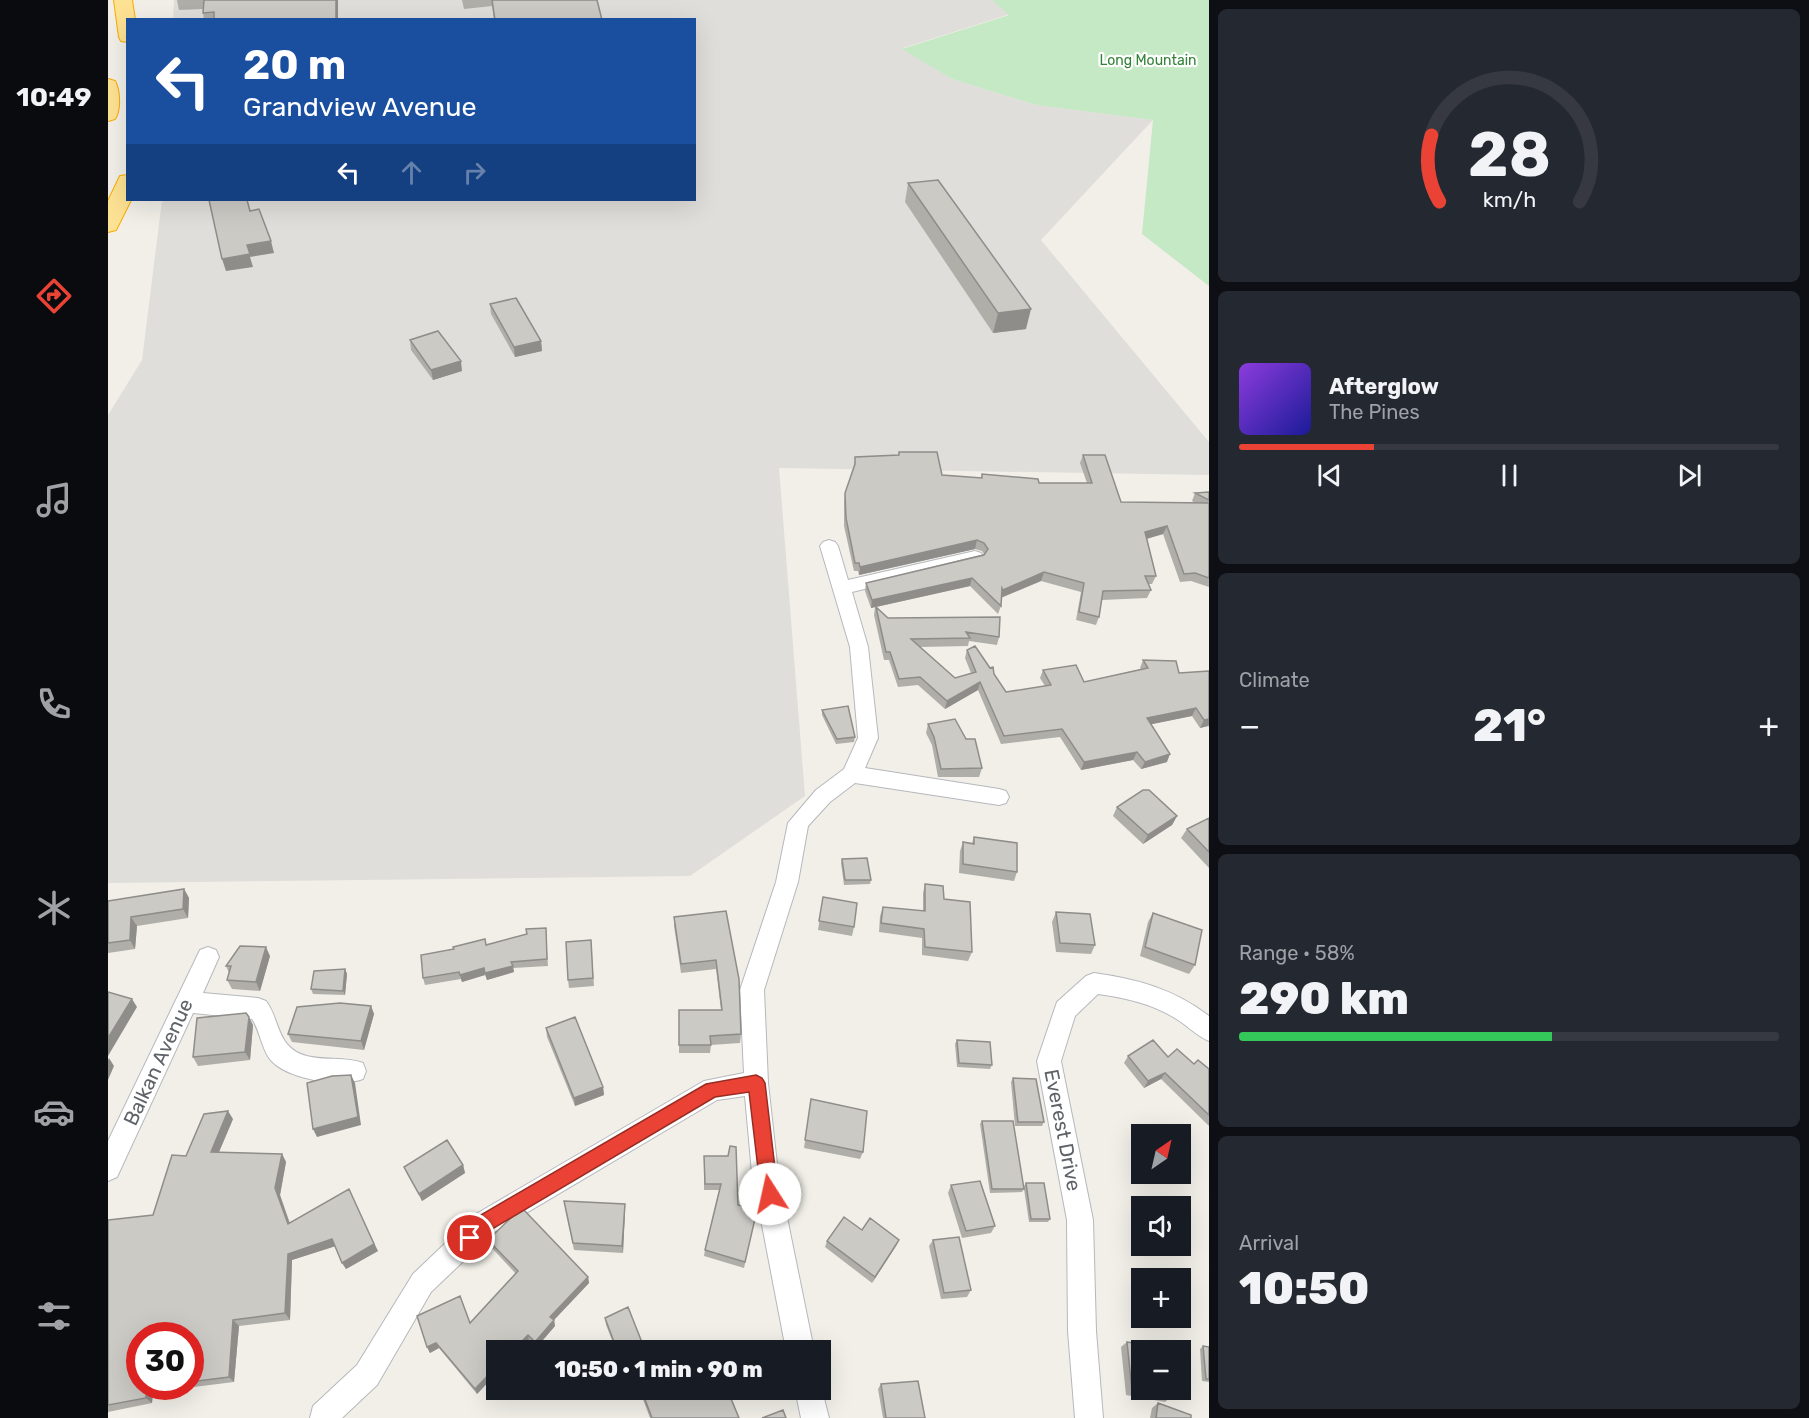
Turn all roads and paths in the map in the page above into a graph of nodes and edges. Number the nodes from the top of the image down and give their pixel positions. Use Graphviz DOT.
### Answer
graph roads {
  1 [pos="123,0"];
  2 [pos="126,22"];
  3 [pos="108,85"];
  4 [pos="108,115"];
  5 [pos="126,185"];
  6 [pos="108,225"];
  7 [pos="829,546"];
  8 [pos="975,557"];
  9 [pos="843,588"];
  10 [pos="852,774"];
  11 [pos="999,797"];
  12 [pos="207,957"];
  13 [pos="186,1002"];
  14 [pos="1209,1030"];
  15 [pos="354,1071"];
  16 [pos="756,1083"];
  17 [pos="108,1168"];
  18 [pos="799,1340"];
  19 [pos="811,1400"];
  20 [pos="318,1417"];
  21 [pos="815,1418"];
  22 [pos="1089,1418"];
  1 -- 2 [label="highway"];
  3 -- 4 [label="highway"];
  5 -- 6 [label="highway"];
  7 -- 9 [label="street"];
  8 -- 9 [label="street"];
  9 -- 10 [label="street"];
  10 -- 11 [label="street"];
  10 -- 16 [label="street"];
  12 -- 13 [label="street, Balkan Avenue"];
  13 -- 15 [label="street"];
  13 -- 17 [label="street, Balkan Avenue"];
  14 -- 22 [label="street, Everest Drive"];
  16 -- 18 [label="street"];
  16 -- 20 [label="street"];
  19 -- 21 [label="street"];
}
